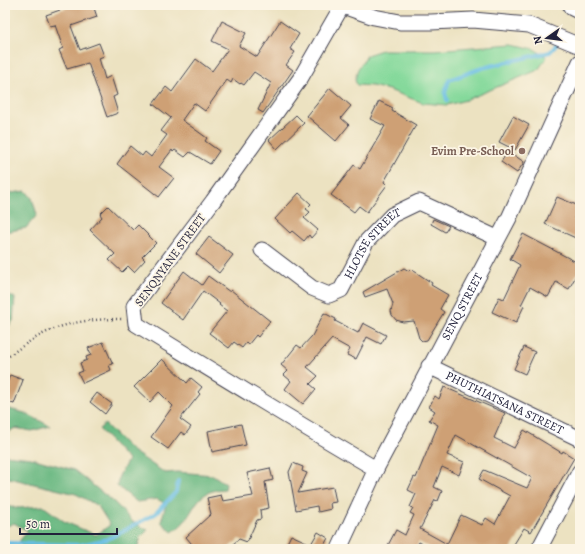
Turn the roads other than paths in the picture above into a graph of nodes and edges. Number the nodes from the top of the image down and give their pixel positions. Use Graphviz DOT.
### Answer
graph roads {
  1 [pos="341,5"];
  2 [pos="574,5"];
  3 [pos="580,8"];
  4 [pos="378,11"];
  5 [pos="580,46"];
  6 [pos="580,62"];
  7 [pos="498,238"];
  8 [pos="262,250"];
  9 [pos="429,366"];
  10 [pos="580,439"];
  11 [pos="376,469"];
  12 [pos="580,471"];
  13 [pos="339,549"];
  14 [pos="539,549"];
  1 -- 4 [label="street"];
  1 -- 11 [label="street, SENQNYANE STREET"];
  2 -- 3 [label="main road"];
  4 -- 5 [label="street"];
  6 -- 7 [label="street, SENQ STREET"];
  7 -- 8 [label="street, HLOTSE STREET"];
  7 -- 9 [label="street, SENQ STREET"];
  9 -- 10 [label="street, PHUTHIATSANA STREET"];
  9 -- 11 [label="street, SENQ STREET"];
  11 -- 13 [label="street, SENQ STREET"];
  12 -- 14 [label="street"];
}
